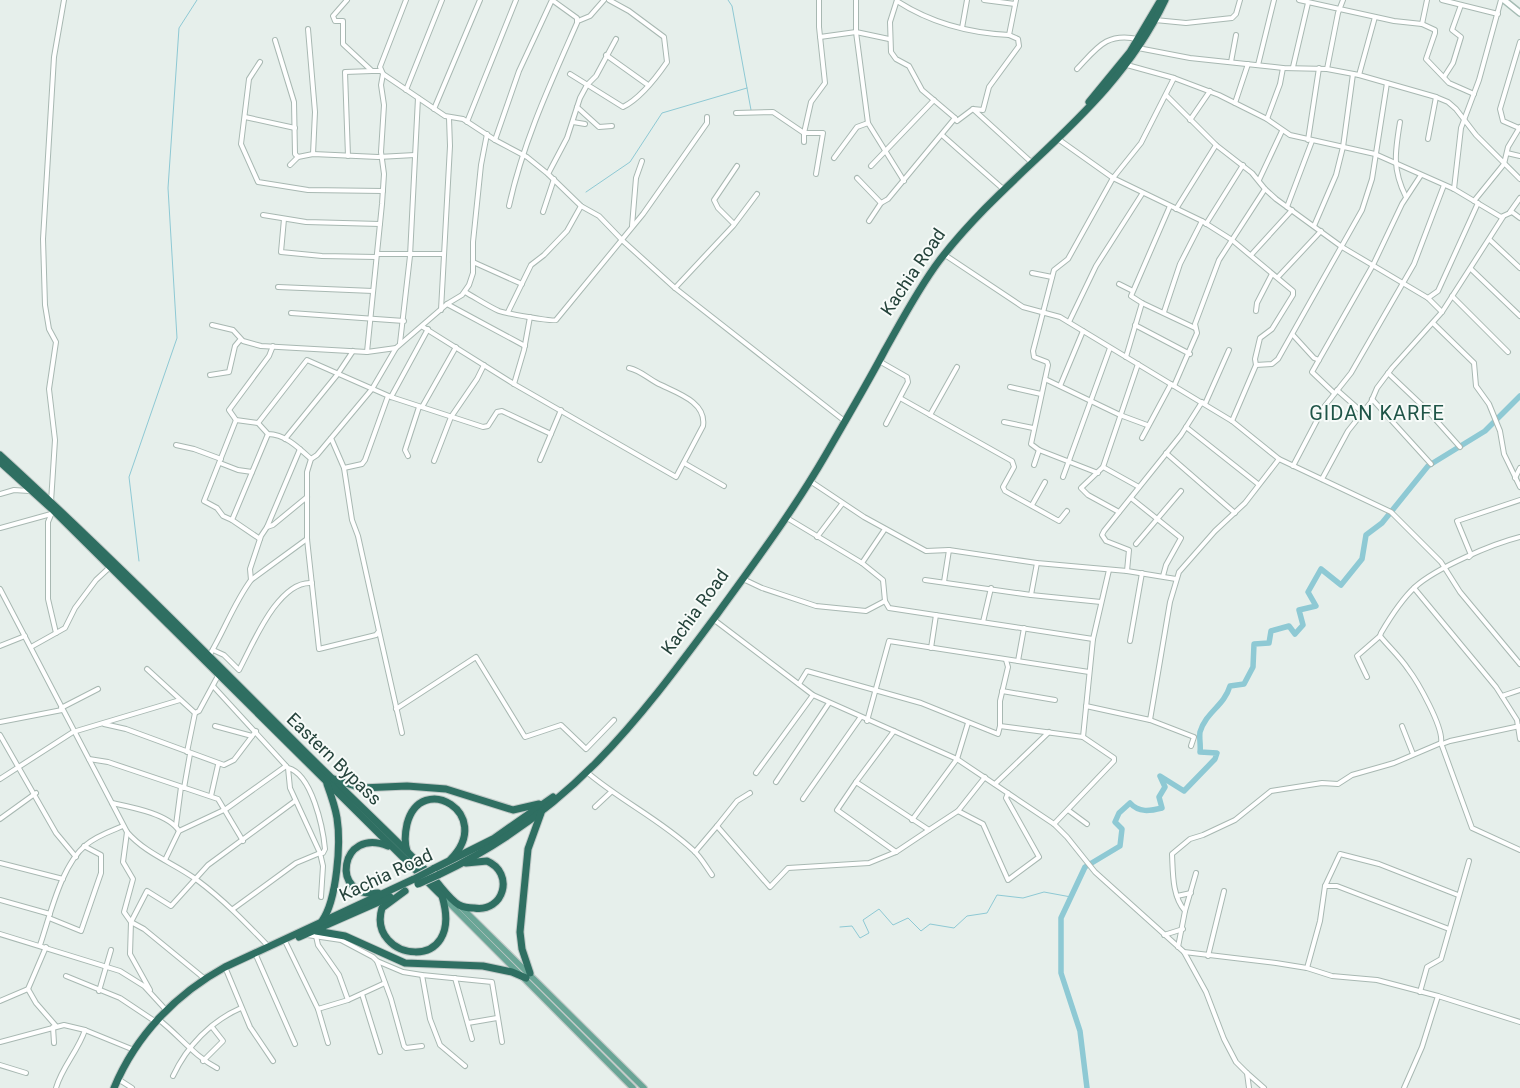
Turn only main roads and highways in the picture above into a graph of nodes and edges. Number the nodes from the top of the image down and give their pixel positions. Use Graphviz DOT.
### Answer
graph roads {
  1 [pos="1160,0"];
  2 [pos="1165,0"];
  3 [pos="1014,179"];
  4 [pos="0,455"];
  5 [pos="0,462"];
  6 [pos="698,637"];
  7 [pos="328,779"];
  8 [pos="551,800"];
  9 [pos="542,812"];
  10 [pos="391,847"];
  11 [pos="407,851"];
  12 [pos="447,864"];
  13 [pos="458,865"];
  14 [pos="436,872"];
  15 [pos="416,882"];
  16 [pos="405,891"];
  17 [pos="386,892"];
  18 [pos="442,896"];
  19 [pos="459,906"];
  20 [pos="322,922"];
  21 [pos="316,934"];
  22 [pos="288,939"];
  23 [pos="528,976"];
  24 [pos="114,1088"];
  25 [pos="634,1088"];
  26 [pos="644,1088"];
  1 -- 3 [label="highway, Kachia Road"];
  2 -- 3 [label="highway, Kachia Road"];
  3 -- 6 [label="highway, Kachia Road"];
  3 -- 6 [label="highway, Kachia Road"];
  4 -- 7 [label="highway, Eastern Bypass"];
  5 -- 7 [label="highway, Eastern Bypass"];
  6 -- 8 [label="highway, Kachia Road"];
  6 -- 8 [label="highway, Kachia Road"];
  7 -- 8 [label="highway"];
  7 -- 10 [label="highway, Eastern Bypass"];
  7 -- 11 [label="highway, Eastern Bypass"];
  7 -- 20 [label="highway"];
  8 -- 9 [label="highway, Kachia Road"];
  8 -- 12 [label="highway, Kachia Road"];
  9 -- 13 [label="highway, Kachia Road"];
  9 -- 23 [label="highway"];
  10 -- 17 [label="highway"];
  10 -- 18 [label="highway, Eastern Bypass"];
  11 -- 12 [label="highway"];
  11 -- 19 [label="highway, Eastern Bypass"];
  12 -- 14 [label="highway, Kachia Road"];
  13 -- 14 [label="highway"];
  13 -- 19 [label="highway"];
  14 -- 15 [label="highway, Kachia Road, bridge"];
  15 -- 16 [label="highway"];
  15 -- 17 [label="highway, Kachia Road"];
  16 -- 18 [label="highway"];
  16 -- 21 [label="highway"];
  17 -- 20 [label="highway, Kachia Road"];
  18 -- 23 [label="main road, Eastern Bypass"];
  19 -- 23 [label="main road, Eastern Bypass"];
  20 -- 22 [label="highway, Kachia Road"];
  21 -- 22 [label="highway"];
  21 -- 23 [label="highway"];
  22 -- 24 [label="highway, Kachia Road"];
  23 -- 25 [label="main road, Eastern Bypass"];
  23 -- 26 [label="main road, Eastern Bypass"];
}
